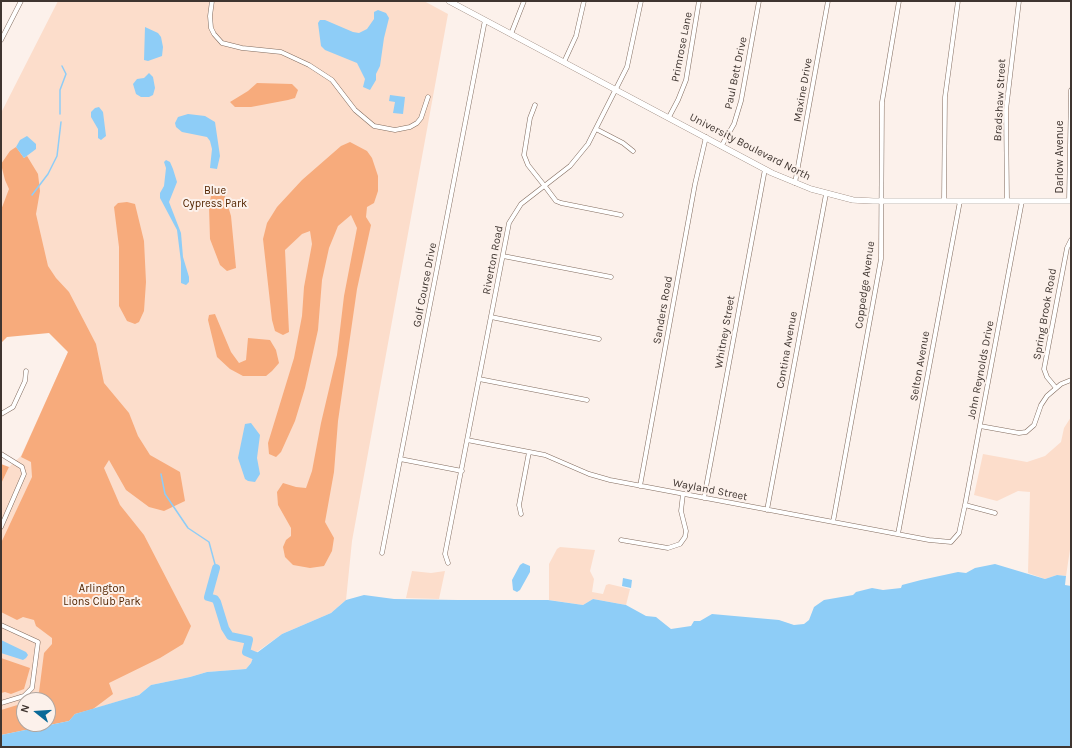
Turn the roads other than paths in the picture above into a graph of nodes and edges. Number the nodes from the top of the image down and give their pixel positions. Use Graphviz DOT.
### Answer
graph roads {
  1 [pos="21,1"];
  2 [pos="212,1"];
  3 [pos="449,1"];
  4 [pos="524,1"];
  5 [pos="584,1"];
  6 [pos="641,1"];
  7 [pos="700,1"];
  8 [pos="759,1"];
  9 [pos="828,1"];
  10 [pos="899,1"];
  11 [pos="958,1"];
  12 [pos="1019,1"];
  13 [pos="485,20"];
  14 [pos="511,34"];
  15 [pos="1,40"];
  16 [pos="564,62"];
  17 [pos="616,90"];
  18 [pos="1071,90"];
  19 [pos="428,97"];
  20 [pos="535,105"];
  21 [pos="669,117"];
  22 [pos="596,129"];
  23 [pos="706,137"];
  24 [pos="722,145"];
  25 [pos="633,151"];
  26 [pos="765,169"];
  27 [pos="795,183"];
  28 [pos="544,186"];
  29 [pos="826,194"];
  30 [pos="1007,200"];
  31 [pos="881,201"];
  32 [pos="944,201"];
  33 [pos="960,201"];
  34 [pos="1022,201"];
  35 [pos="1070,201"];
  36 [pos="621,215"];
  37 [pos="1071,240"];
  38 [pos="503,256"];
  39 [pos="612,277"];
  40 [pos="491,317"];
  41 [pos="599,339"];
  42 [pos="26,371"];
  43 [pos="479,379"];
  44 [pos="1071,380"];
  45 [pos="1056,388"];
  46 [pos="587,400"];
  47 [pos="1,414"];
  48 [pos="980,426"];
  49 [pos="467,440"];
  50 [pos="529,452"];
  51 [pos="1,454"];
  52 [pos="400,459"];
  53 [pos="462,471"];
  54 [pos="640,486"];
  55 [pos="682,494"];
  56 [pos="704,498"];
  57 [pos="965,505"];
  58 [pos="767,510"];
  59 [pos="995,513"];
  60 [pos="521,514"];
  61 [pos="833,522"];
  62 [pos="1,527"];
  63 [pos="898,534"];
  64 [pos="621,540"];
  65 [pos="953,541"];
  66 [pos="382,553"];
  67 [pos="448,563"];
  68 [pos="1,625"];
  69 [pos="1,703"];
  1 -- 15 [label="street"];
  2 -- 19 [label="street"];
  3 -- 13 [label="street, University Boulevard North"];
  4 -- 14 [label="street"];
  5 -- 16 [label="street"];
  6 -- 17 [label="street, Riverton Road"];
  7 -- 21 [label="street, Primrose Lane"];
  8 -- 24 [label="street, Paul Bett Drive"];
  9 -- 27 [label="street, Maxine Drive"];
  10 -- 31 [label="street, Coppedge Avenue"];
  11 -- 32 [label="street"];
  12 -- 30 [label="street, Bradshaw Street"];
  13 -- 14 [label="street, University Boulevard North"];
  13 -- 52 [label="street, Golf Course Drive"];
  14 -- 16 [label="street, University Boulevard North"];
  16 -- 17 [label="street, University Boulevard North"];
  17 -- 21 [label="street, University Boulevard North"];
  17 -- 22 [label="street, Riverton Road"];
  18 -- 35 [label="street, Darlow Avenue"];
  20 -- 28 [label="street"];
  21 -- 23 [label="street, University Boulevard North"];
  22 -- 25 [label="street"];
  22 -- 28 [label="street, Riverton Road"];
  23 -- 24 [label="street, University Boulevard North"];
  23 -- 54 [label="street, Sanders Road"];
  24 -- 26 [label="street, University Boulevard North"];
  26 -- 27 [label="street, University Boulevard North"];
  26 -- 56 [label="street, Whitney Street"];
  27 -- 29 [label="street, University Boulevard North"];
  28 -- 36 [label="street"];
  28 -- 38 [label="street, Riverton Road"];
  29 -- 31 [label="street, University Boulevard North"];
  29 -- 58 [label="street, Contina Avenue"];
  30 -- 33 [label="street, University Boulevard North"];
  30 -- 34 [label="street, University Boulevard North"];
  31 -- 32 [label="street, University Boulevard North"];
  31 -- 61 [label="street, Coppedge Avenue"];
  32 -- 33 [label="street, University Boulevard North"];
  33 -- 63 [label="street, Selton Avenue"];
  34 -- 35 [label="street, University Boulevard North"];
  34 -- 48 [label="street, John Reynolds Drive"];
  37 -- 45 [label="street, Spring Brook Road"];
  38 -- 39 [label="street"];
  38 -- 40 [label="street, Riverton Road"];
  40 -- 41 [label="street"];
  40 -- 43 [label="street, Riverton Road"];
  42 -- 47 [label="street"];
  43 -- 46 [label="street"];
  43 -- 49 [label="street, Riverton Road"];
  44 -- 45 [label="street"];
  45 -- 48 [label="street"];
  48 -- 57 [label="street, John Reynolds Drive"];
  49 -- 50 [label="street, Wayland Street"];
  49 -- 53 [label="street, Riverton Road"];
  50 -- 54 [label="street, Wayland Street"];
  50 -- 60 [label="street"];
  51 -- 62 [label="street"];
  52 -- 53 [label="street"];
  52 -- 66 [label="street, Golf Course Drive"];
  53 -- 67 [label="street, Riverton Road"];
  54 -- 55 [label="street, Wayland Street"];
  55 -- 56 [label="street, Wayland Street"];
  55 -- 64 [label="street"];
  56 -- 58 [label="street, Wayland Street"];
  57 -- 59 [label="street"];
  57 -- 65 [label="street, John Reynolds Drive"];
  58 -- 61 [label="street, Wayland Street"];
  61 -- 63 [label="street, Wayland Street"];
  63 -- 65 [label="street, Wayland Street"];
  68 -- 69 [label="street"];
}
